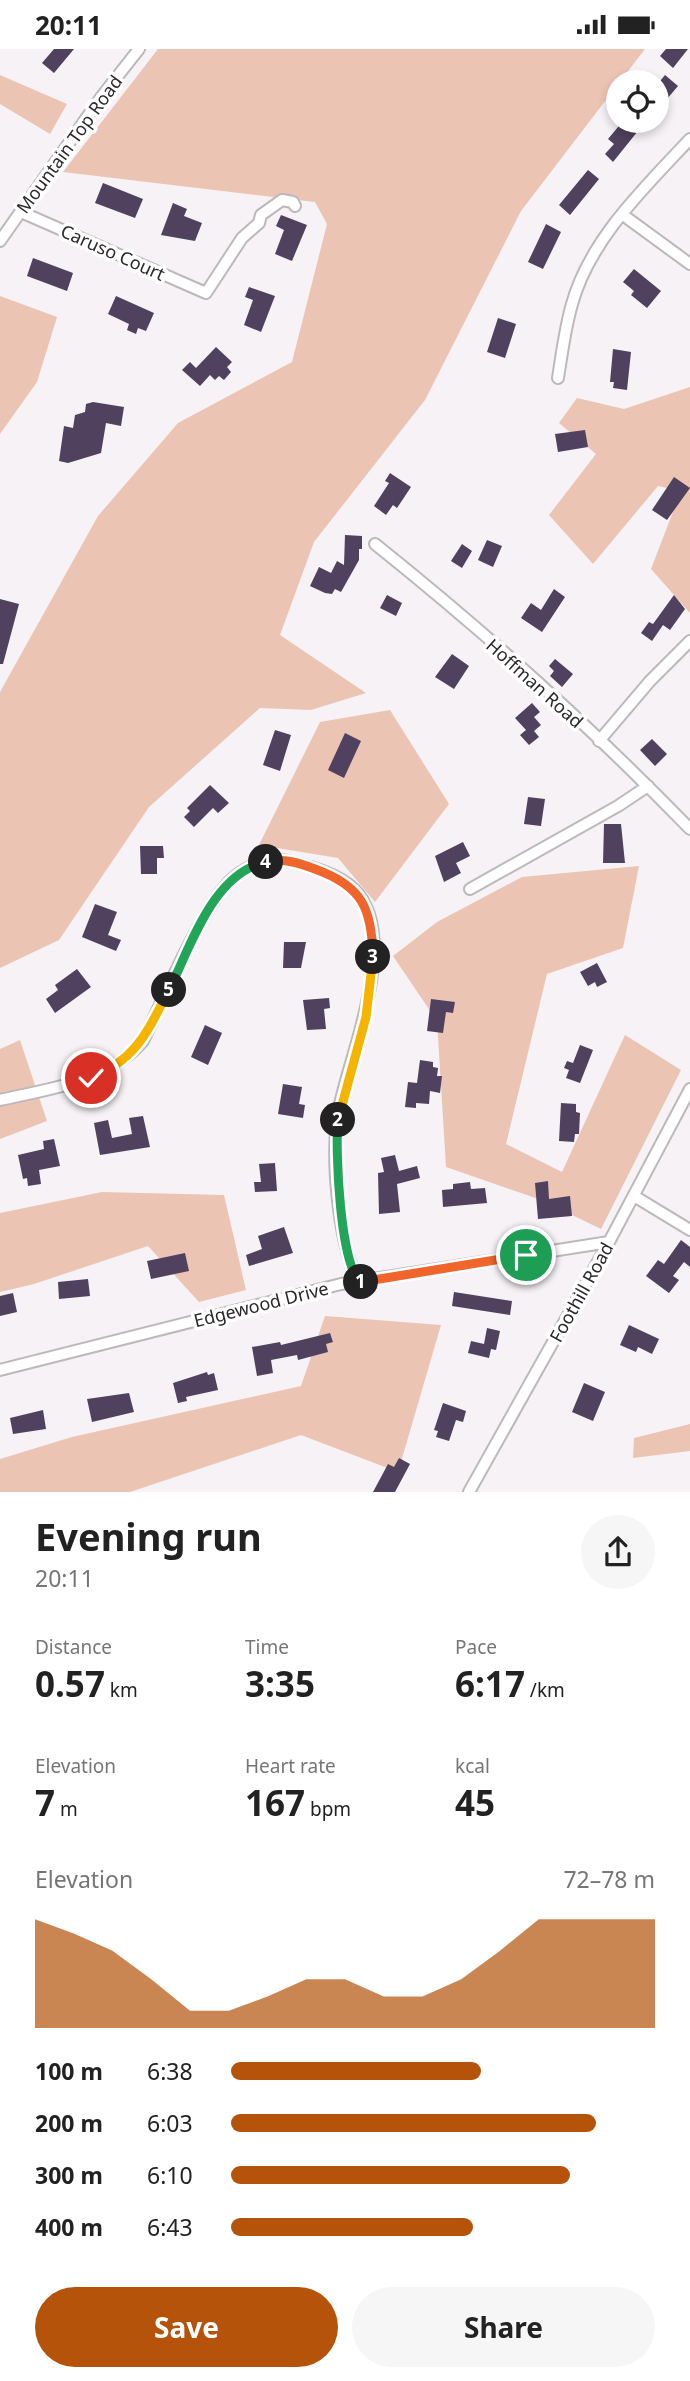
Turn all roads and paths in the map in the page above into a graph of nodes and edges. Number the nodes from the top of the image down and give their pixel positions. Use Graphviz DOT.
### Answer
graph roads {
  1 [pos="139,49"];
  2 [pos="690,139"];
  3 [pos="295,206"];
  4 [pos="20,212"];
  5 [pos="623,215"];
  6 [pos="0,241"];
  7 [pos="690,264"];
  8 [pos="558,378"];
  9 [pos="375,544"];
  10 [pos="690,641"];
  11 [pos="599,741"];
  12 [pos="648,786"];
  13 [pos="690,829"];
  14 [pos="470,889"];
  15 [pos="690,1089"];
  16 [pos="0,1100"];
  17 [pos="634,1196"];
  18 [pos="690,1230"];
  19 [pos="609,1242"];
  20 [pos="358,1282"];
  21 [pos="0,1370"];
  22 [pos="469,1492"];
  1 -- 4 [label="street, Mountain Top Road"];
  2 -- 5 [label="street"];
  3 -- 4 [label="street, Caruso Court"];
  4 -- 6 [label="street, Mountain Top Road"];
  5 -- 7 [label="street"];
  5 -- 8 [label="street"];
  9 -- 11 [label="street, Hoffman Road"];
  10 -- 11 [label="street"];
  11 -- 12 [label="street, Hoffman Road"];
  12 -- 13 [label="street, Hoffman Road"];
  12 -- 14 [label="street"];
  15 -- 17 [label="street, Foothill Road"];
  16 -- 20 [label="street"];
  17 -- 18 [label="street"];
  17 -- 19 [label="street, Foothill Road"];
  19 -- 20 [label="street, Edgewood Drive"];
  19 -- 22 [label="street, Foothill Road"];
  20 -- 21 [label="street, Edgewood Drive"];
}
